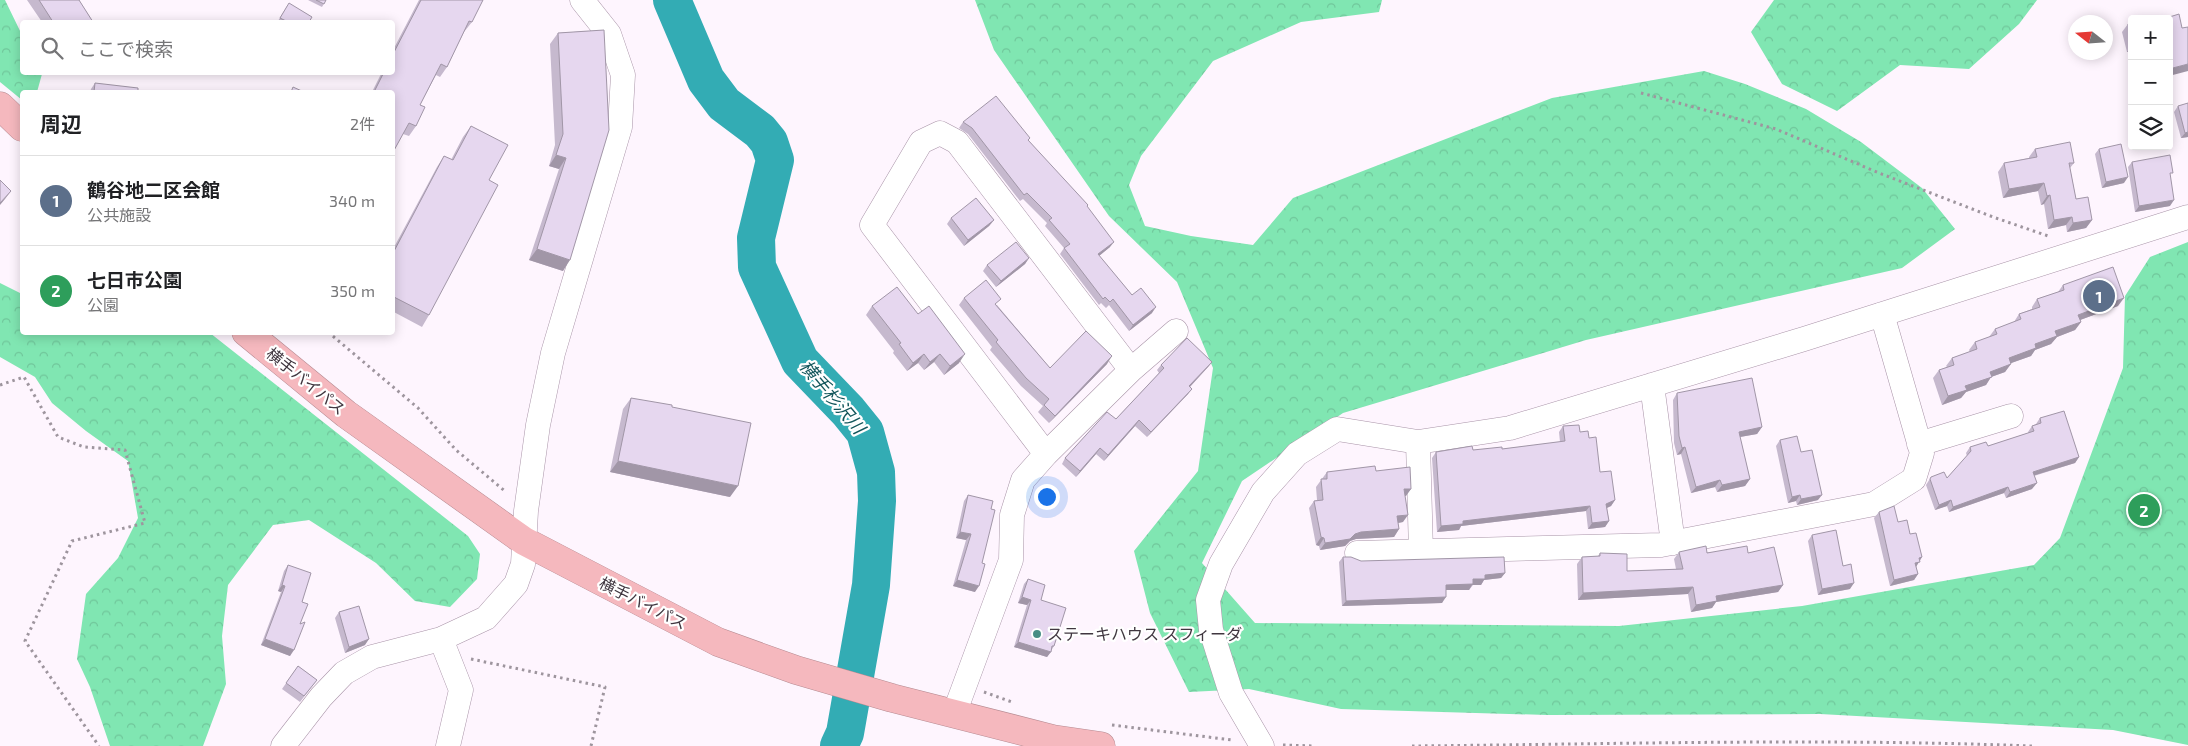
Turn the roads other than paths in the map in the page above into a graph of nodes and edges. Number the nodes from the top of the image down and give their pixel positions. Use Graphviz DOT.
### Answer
graph roads {
  1 [pos="582,0"];
  2 [pos="0,106"];
  3 [pos="20,125"];
  4 [pos="2188,217"];
  5 [pos="1882,314"];
  6 [pos="1176,331"];
  7 [pos="250,335"];
  8 [pos="1131,370"];
  9 [pos="1652,385"];
  10 [pos="2011,416"];
  11 [pos="1418,442"];
  12 [pos="1919,444"];
  13 [pos="1046,454"];
  14 [pos="524,542"];
  15 [pos="1673,543"];
  16 [pos="1421,552"];
  17 [pos="1357,553"];
  18 [pos="445,648"];
  19 [pos="954,714"];
  20 [pos="1103,735"];
  21 [pos="1262,744"];
  22 [pos="283,746"];
  23 [pos="448,746"];
  1 -- 14 [label="street"];
  2 -- 3 [label="highway"];
  4 -- 5 [label="street"];
  5 -- 9 [label="street"];
  5 -- 12 [label="street"];
  6 -- 8 [label="street"];
  7 -- 14 [label="highway, 横手バイパス"];
  8 -- 13 [label="street"];
  8 -- 13 [label="street"];
  9 -- 11 [label="street"];
  9 -- 15 [label="street"];
  10 -- 12 [label="street"];
  11 -- 16 [label="street"];
  11 -- 21 [label="street"];
  12 -- 15 [label="street"];
  13 -- 19 [label="street"];
  14 -- 18 [label="street"];
  14 -- 19 [label="highway, 横手バイパス"];
  15 -- 16 [label="street"];
  16 -- 17 [label="street"];
  18 -- 22 [label="street"];
  18 -- 23 [label="street"];
  19 -- 20 [label="highway, 横手バイパス"];
}
